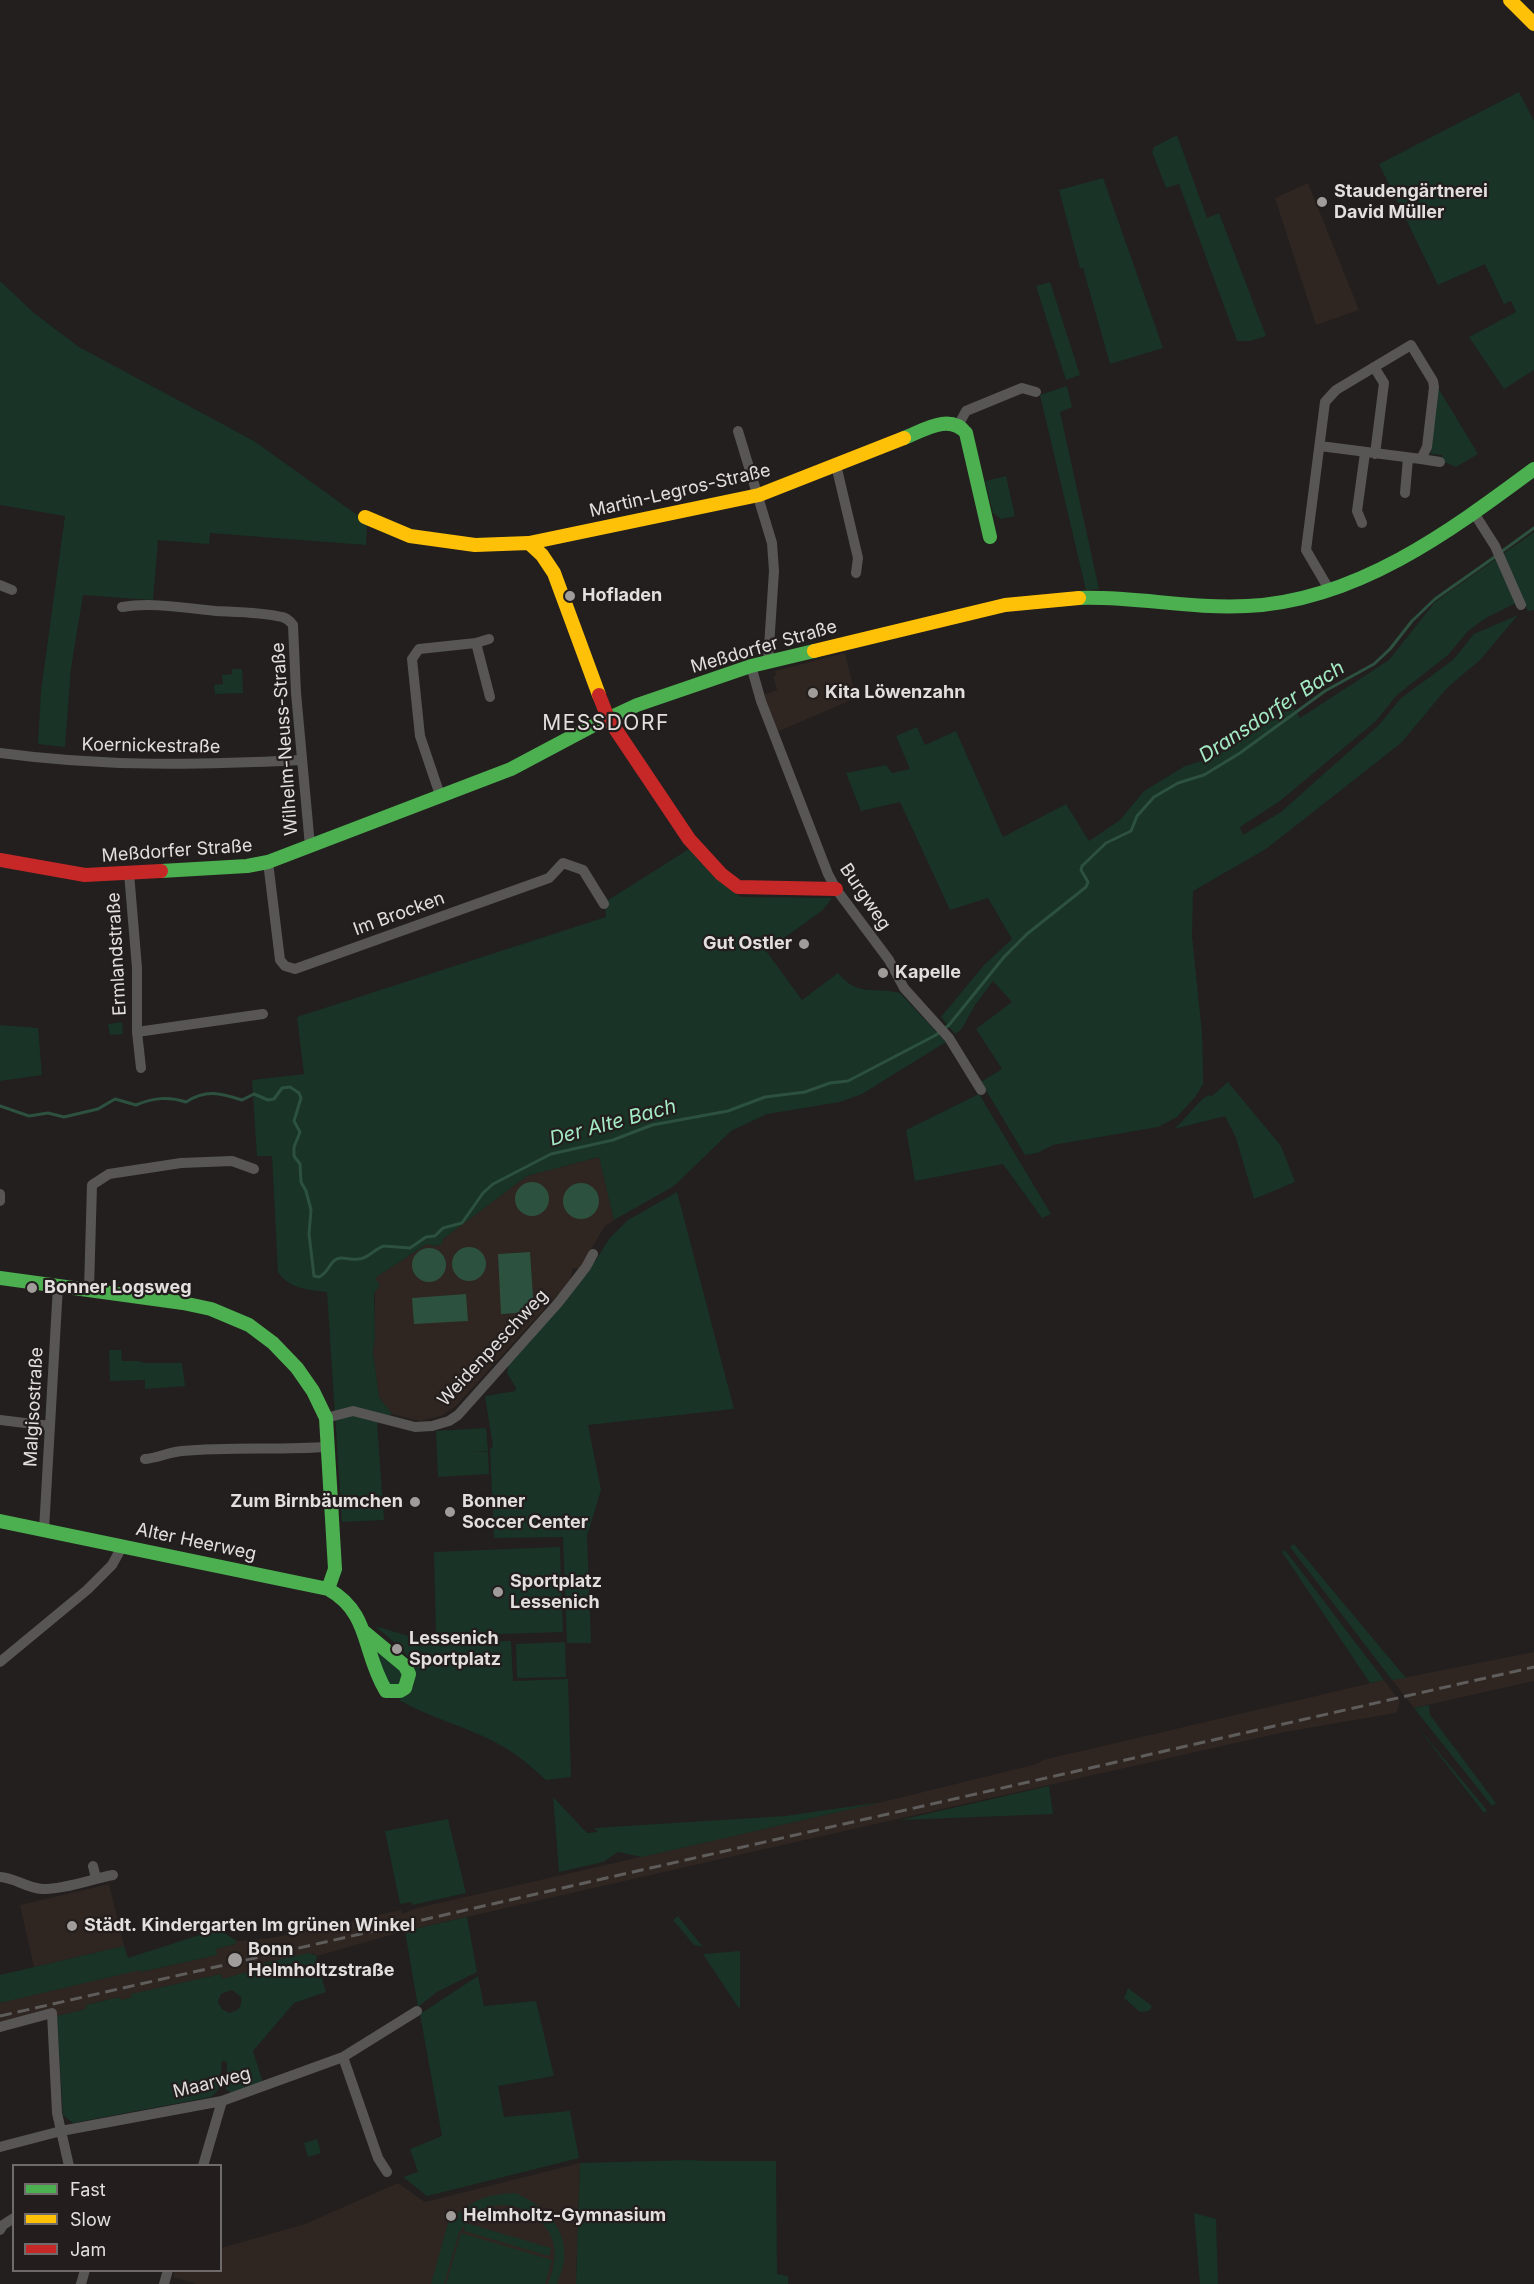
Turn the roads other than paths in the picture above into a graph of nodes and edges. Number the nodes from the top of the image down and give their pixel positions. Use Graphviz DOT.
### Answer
graph roads {
  1 [pos="1510,0"];
  2 [pos="1534,24"];
  3 [pos="1374,367"];
  4 [pos="1036,392"];
  5 [pos="959,424"];
  6 [pos="738,431"];
  7 [pos="1320,446"];
  8 [pos="1370,453"];
  9 [pos="1408,458"];
  10 [pos="1421,459"];
  11 [pos="1440,462"];
  12 [pos="836,465"];
  13 [pos="1534,470"];
  14 [pos="1405,493"];
  15 [pos="759,495"];
  16 [pos="1474,513"];
  17 [pos="365,517"];
  18 [pos="1362,523"];
  19 [pos="990,537"];
  20 [pos="529,543"];
  21 [pos="856,573"];
  22 [pos="0,585"];
  23 [pos="12,590"];
  24 [pos="1330,591"];
  25 [pos="1521,605"];
  26 [pos="122,607"];
  27 [pos="489,639"];
  28 [pos="476,643"];
  29 [pos="768,662"];
  30 [pos="751,666"];
  31 [pos="490,697"];
  32 [pos="608,718"];
  33 [pos="0,753"];
  34 [pos="302,760"];
  35 [pos="440,795"];
  36 [pos="310,846"];
  37 [pos="0,860"];
  38 [pos="267,862"];
  39 [pos="129,873"];
  40 [pos="836,889"];
  41 [pos="604,904"];
  42 [pos="263,1014"];
  43 [pos="137,1032"];
  44 [pos="141,1068"];
  45 [pos="981,1090"];
  46 [pos="254,1169"];
  47 [pos="0,1194"];
  48 [pos="0,1201"];
  49 [pos="593,1254"];
  50 [pos="0,1278"];
  51 [pos="58,1286"];
  52 [pos="89,1289"];
  53 [pos="326,1418"];
  54 [pos="0,1420"];
  55 [pos="50,1426"];
  56 [pos="328,1447"];
  57 [pos="145,1459"];
  58 [pos="0,1521"];
  59 [pos="44,1530"];
  60 [pos="123,1545"];
  61 [pos="328,1589"];
  62 [pos="363,1631"];
  63 [pos="0,1662"];
  64 [pos="93,1866"];
  65 [pos="113,1875"];
  66 [pos="0,1877"];
  67 [pos="96,1878"];
  68 [pos="417,2011"];
  69 [pos="0,2026"];
  70 [pos="343,2057"];
  71 [pos="222,2101"];
  72 [pos="61,2131"];
  73 [pos="0,2147"];
  74 [pos="69,2164"];
  75 [pos="203,2164"];
  76 [pos="387,2172"];
  77 [pos="12,2219"];
  78 [pos="0,2230"];
  1 -- 2 [label="street"];
  3 -- 7 [label="street"];
  3 -- 8 [label="street"];
  3 -- 10 [label="street"];
  4 -- 5 [label="street"];
  5 -- 12 [label="street, Martin-Legros-Straße"];
  5 -- 19 [label="street"];
  6 -- 15 [label="street"];
  7 -- 8 [label="street"];
  7 -- 24 [label="street"];
  8 -- 9 [label="street"];
  8 -- 18 [label="street"];
  9 -- 10 [label="street"];
  9 -- 14 [label="street"];
  10 -- 11 [label="street"];
  12 -- 15 [label="street, Martin-Legros-Straße"];
  12 -- 21 [label="street"];
  13 -- 16 [label="street, Meßdorfer Straße"];
  15 -- 20 [label="street, Martin-Legros-Straße"];
  15 -- 29 [label="street"];
  16 -- 24 [label="street, Meßdorfer Straße"];
  16 -- 25 [label="street"];
  17 -- 20 [label="street, Martin-Legros-Straße"];
  20 -- 32 [label="street"];
  22 -- 23 [label="street"];
  24 -- 29 [label="street, Meßdorfer Straße"];
  26 -- 34 [label="street, Wilhelm-Neuss-Straße"];
  27 -- 28 [label="street"];
  28 -- 31 [label="street"];
  28 -- 35 [label="street"];
  29 -- 30 [label="street, Meßdorfer Straße"];
  30 -- 32 [label="street, Meßdorfer Straße"];
  30 -- 40 [label="street, Burgweg"];
  32 -- 35 [label="street, Meßdorfer Straße"];
  32 -- 40 [label="street"];
  33 -- 34 [label="street, Koernickestraße"];
  34 -- 36 [label="street, Wilhelm-Neuss-Straße"];
  35 -- 36 [label="street, Meßdorfer Straße"];
  36 -- 38 [label="street, Meßdorfer Straße"];
  37 -- 39 [label="street, Meßdorfer Straße"];
  38 -- 39 [label="street, Meßdorfer Straße"];
  38 -- 41 [label="street, Im Brocken"];
  39 -- 43 [label="street, Ermlandstraße"];
  40 -- 45 [label="street, Burgweg"];
  42 -- 43 [label="street, Ermlandstraße"];
  43 -- 44 [label="street, Ermlandstraße"];
  46 -- 52 [label="street"];
  47 -- 48 [label="street"];
  49 -- 53 [label="street, Weidenpeschweg"];
  50 -- 51 [label="street"];
  51 -- 52 [label="street"];
  51 -- 55 [label="street, Malgisostraße"];
  52 -- 53 [label="street"];
  53 -- 56 [label="street"];
  54 -- 55 [label="street"];
  55 -- 59 [label="street, Malgisostraße"];
  56 -- 57 [label="street"];
  56 -- 61 [label="street"];
  58 -- 59 [label="street, Alter Heerweg"];
  59 -- 60 [label="street, Alter Heerweg"];
  60 -- 61 [label="street, Alter Heerweg"];
  60 -- 63 [label="street"];
  61 -- 62 [label="street, Alter Heerweg"];
  64 -- 67 [label="street"];
  65 -- 67 [label="street"];
  66 -- 67 [label="street"];
  68 -- 70 [label="street, Maarweg"];
  69 -- 72 [label="street"];
  70 -- 71 [label="street, Maarweg"];
  70 -- 76 [label="street"];
  71 -- 72 [label="street, Maarweg"];
  71 -- 75 [label="street"];
  72 -- 73 [label="street, Maarweg"];
  72 -- 74 [label="street"];
  77 -- 78 [label="street"];
}
